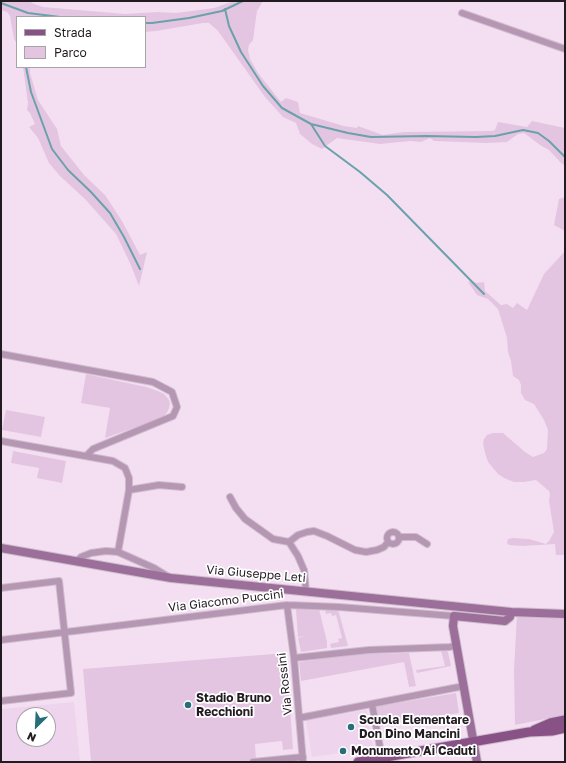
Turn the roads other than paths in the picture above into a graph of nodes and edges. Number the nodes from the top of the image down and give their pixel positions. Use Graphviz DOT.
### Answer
graph roads {
  1 [pos="462,13"];
  2 [pos="565,49"];
  3 [pos="1,354"];
  4 [pos="1,441"];
  5 [pos="87,455"];
  6 [pos="182,487"];
  7 [pos="129,490"];
  8 [pos="230,497"];
  9 [pos="399,537"];
  10 [pos="289,542"];
  11 [pos="388,542"];
  12 [pos="427,544"];
  13 [pos="1,548"];
  14 [pos="118,552"];
  15 [pos="76,562"];
  16 [pos="170,578"];
  17 [pos="1,588"];
  18 [pos="306,591"];
  19 [pos="287,605"];
  20 [pos="511,612"];
  21 [pos="565,614"];
  22 [pos="454,616"];
  23 [pos="64,632"];
  24 [pos="1,640"];
  25 [pos="457,645"];
  26 [pos="294,658"];
  27 [pos="464,686"];
  28 [pos="1,701"];
  29 [pos="372,704"];
  30 [pos="299,718"];
  31 [pos="565,720"];
  32 [pos="565,728"];
  33 [pos="529,732"];
  34 [pos="474,742"];
  35 [pos="382,758"];
  36 [pos="303,760"];
  37 [pos="253,762"];
  38 [pos="358,762"];
  39 [pos="477,762"];
  1 -- 2 [label="street"];
  3 -- 5 [label="street"];
  4 -- 5 [label="street"];
  5 -- 7 [label="street"];
  6 -- 7 [label="street"];
  7 -- 14 [label="street"];
  8 -- 10 [label="street"];
  9 -- 11 [label="street"];
  9 -- 11 [label="street"];
  9 -- 12 [label="street"];
  10 -- 11 [label="street"];
  10 -- 18 [label="street"];
  13 -- 15 [label="main road, Via Giuseppe Leti"];
  14 -- 15 [label="street"];
  14 -- 16 [label="street"];
  15 -- 16 [label="main road, Via Giuseppe Leti"];
  16 -- 18 [label="main road, Via Giuseppe Leti"];
  17 -- 23 [label="street"];
  18 -- 20 [label="main road, Via Giuseppe Leti"];
  19 -- 22 [label="street, Via Giacomo Puccini"];
  19 -- 23 [label="street, Via Giacomo Puccini"];
  19 -- 26 [label="street, Via Rossini"];
  20 -- 21 [label="main road, Via Giuseppe Leti"];
  20 -- 22 [label="main road"];
  22 -- 25 [label="main road"];
  23 -- 24 [label="street, Via Giacomo Puccini"];
  23 -- 28 [label="street"];
  25 -- 26 [label="street"];
  25 -- 27 [label="main road"];
  26 -- 30 [label="street, Via Rossini"];
  27 -- 29 [label="street"];
  27 -- 34 [label="main road"];
  29 -- 30 [label="street"];
  29 -- 35 [label="street"];
  30 -- 36 [label="street, Via Rossini"];
  31 -- 33 [label="main road"];
  32 -- 33 [label="main road"];
  33 -- 34 [label="main road"];
  34 -- 35 [label="main road"];
  34 -- 39 [label="main road"];
  35 -- 38 [label="main road"];
  36 -- 37 [label="street"];
}
